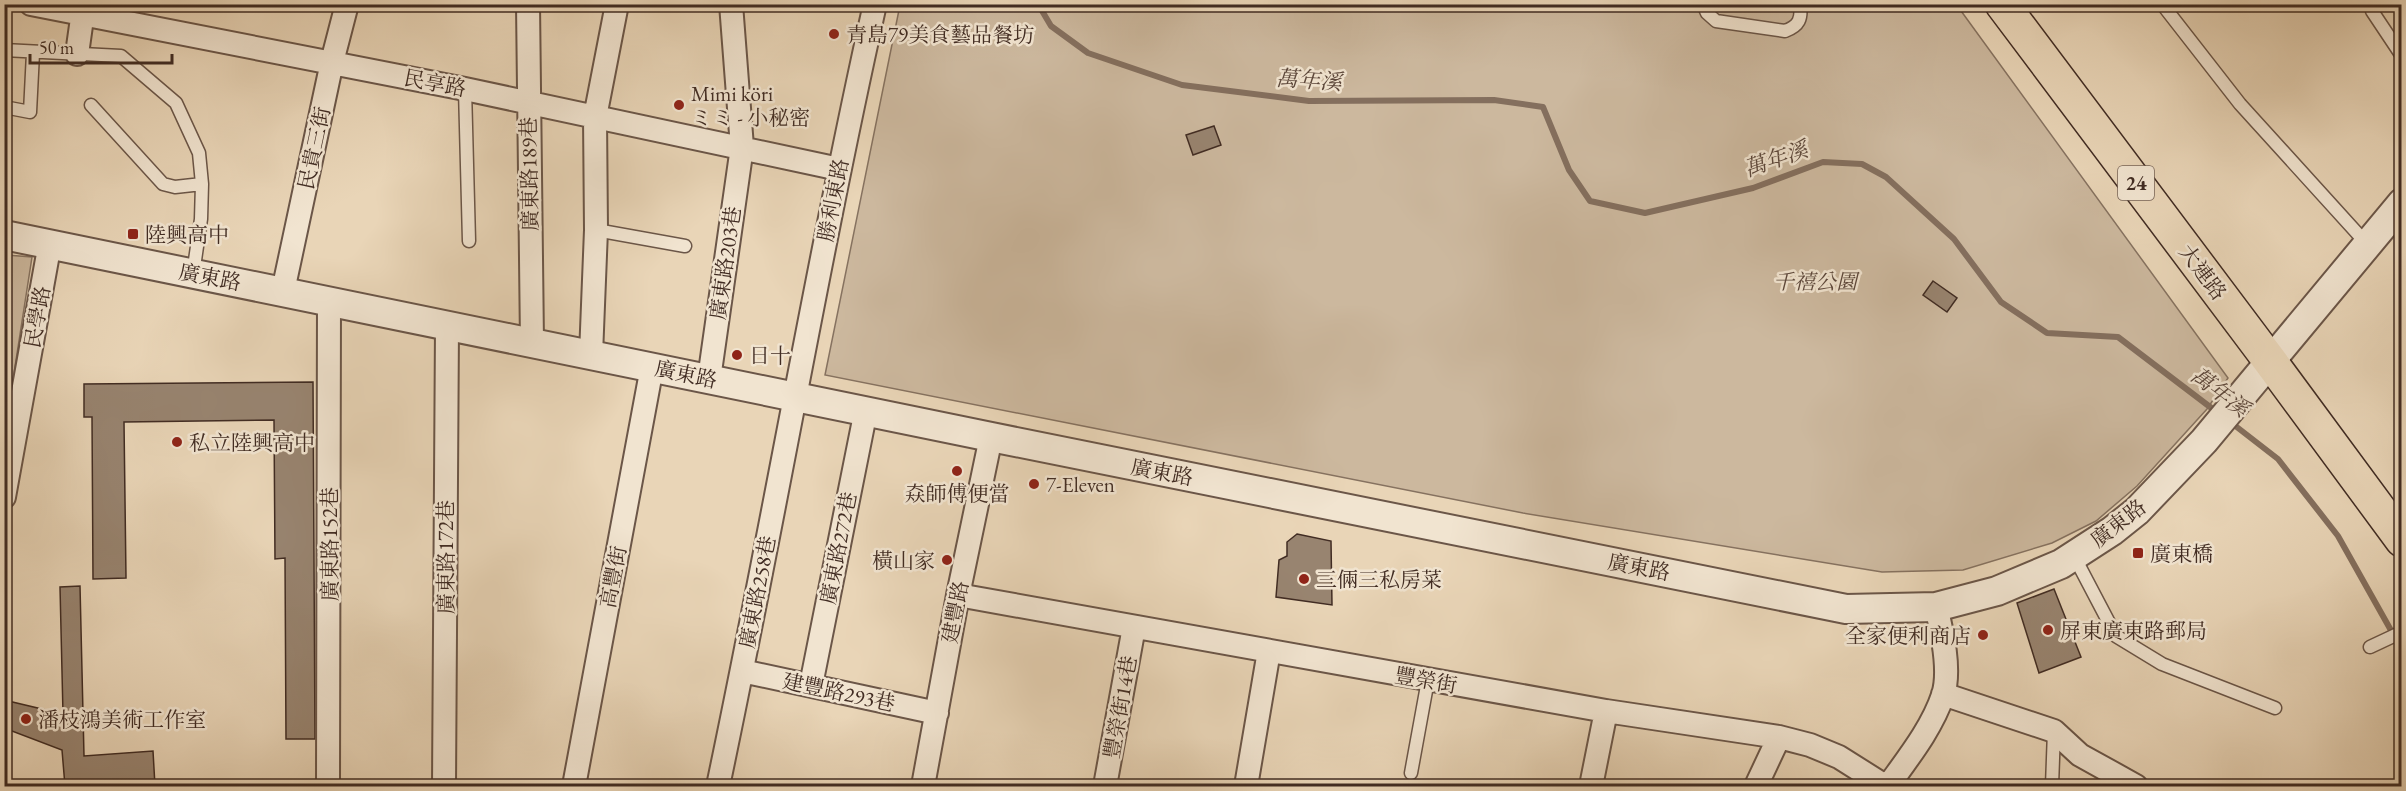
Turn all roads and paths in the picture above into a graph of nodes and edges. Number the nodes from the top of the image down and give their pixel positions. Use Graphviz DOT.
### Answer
graph roads {
  1 [pos="31,4"];
  2 [pos="347,4"];
  3 [pos="528,4"];
  4 [pos="617,4"];
  5 [pos="731,4"];
  6 [pos="875,4"];
  7 [pos="1703,4"];
  8 [pos="1800,4"];
  9 [pos="2002,4"];
  10 [pos="2162,4"];
  11 [pos="2370,7"];
  12 [pos="83,10"];
  13 [pos="4,50"];
  14 [pos="33,53"];
  15 [pos="77,54"];
  16 [pos="2402,56"];
  17 [pos="332,62"];
  18 [pos="465,89"];
  19 [pos="528,102"];
  20 [pos="91,105"];
  21 [pos="4,107"];
  22 [pos="595,117"];
  23 [pos="742,147"];
  24 [pos="838,169"];
  25 [pos="202,184"];
  26 [pos="2402,204"];
  27 [pos="596,230"];
  28 [pos="4,234"];
  29 [pos="469,241"];
  30 [pos="50,243"];
  31 [pos="2367,244"];
  32 [pos="685,246"];
  33 [pos="193,274"];
  34 [pos="283,291"];
  35 [pos="329,301"];
  36 [pos="447,327"];
  37 [pos="532,343"];
  38 [pos="591,355"];
  39 [pos="2270,361"];
  40 [pos="652,367"];
  41 [pos="708,379"];
  42 [pos="796,397"];
  43 [pos="866,411"];
  44 [pos="991,437"];
  45 [pos="4,497"];
  46 [pos="2402,540"];
  47 [pos="2074,556"];
  48 [pos="958,595"];
  49 [pos="1936,607"];
  50 [pos="1134,627"];
  51 [pos="2402,632"];
  52 [pos="2370,647"];
  53 [pos="1269,651"];
  54 [pos="742,671"];
  55 [pos="1428,680"];
  56 [pos="811,685"];
  57 [pos="1944,694"];
  58 [pos="2275,708"];
  59 [pos="1606,711"];
  60 [pos="937,713"];
  61 [pos="2054,731"];
  62 [pos="1779,737"];
  63 [pos="1411,773"];
  64 [pos="328,786"];
  65 [pos="444,786"];
  66 [pos="575,786"];
  67 [pos="718,786"];
  68 [pos="923,786"];
  69 [pos="1106,786"];
  70 [pos="1246,786"];
  71 [pos="1591,786"];
  72 [pos="1755,786"];
  73 [pos="1886,786"];
  74 [pos="2052,786"];
  75 [pos="2136,786"];
  1 -- 12 [label="street, 民享路"];
  2 -- 17 [label="street, 民貴三街"];
  3 -- 19 [label="street, 廣東路189巷"];
  4 -- 22 [label="street"];
  5 -- 23 [label="street, 廣東路203巷"];
  6 -- 24 [label="street, 勝利東路"];
  7 -- 8 [label="lane"];
  9 -- 39 [label="main road, 大連路 / 24"];
  10 -- 31 [label="lane"];
  11 -- 16 [label="lane"];
  12 -- 15 [label="street"];
  12 -- 17 [label="street, 民享路"];
  13 -- 14 [label="lane"];
  14 -- 15 [label="lane"];
  14 -- 21 [label="lane"];
  15 -- 25 [label="lane"];
  17 -- 18 [label="street, 民享路"];
  17 -- 34 [label="street, 民貴三街"];
  18 -- 19 [label="street, 民享路"];
  18 -- 29 [label="lane"];
  19 -- 22 [label="street, 民享路"];
  19 -- 37 [label="street, 廣東路189巷"];
  20 -- 25 [label="lane"];
  22 -- 23 [label="street, 民享路"];
  22 -- 27 [label="street"];
  23 -- 24 [label="street, 民享路"];
  23 -- 41 [label="street, 廣東路203巷"];
  24 -- 42 [label="street, 勝利東路"];
  25 -- 33 [label="lane"];
  26 -- 31 [label="street"];
  27 -- 32 [label="lane"];
  27 -- 38 [label="street"];
  28 -- 30 [label="street, 廣東路"];
  30 -- 33 [label="street, 廣東路"];
  30 -- 45 [label="street, 民學路"];
  31 -- 39 [label="street"];
  33 -- 34 [label="street, 廣東路"];
  34 -- 35 [label="street, 廣東路"];
  35 -- 36 [label="street, 廣東路"];
  35 -- 64 [label="street, 廣東路152巷"];
  36 -- 37 [label="street, 廣東路"];
  36 -- 65 [label="street, 廣東路172巷"];
  37 -- 38 [label="street, 廣東路"];
  38 -- 40 [label="street, 廣東路"];
  39 -- 46 [label="main road, 大連路 / 24"];
  39 -- 47 [label="street, 廣東路"];
  40 -- 41 [label="street, 廣東路"];
  40 -- 66 [label="street, 高豐街"];
  41 -- 42 [label="street, 廣東路"];
  42 -- 43 [label="street, 廣東路"];
  42 -- 54 [label="street, 廣東路258巷"];
  43 -- 44 [label="street, 廣東路"];
  43 -- 56 [label="street, 廣東路272巷"];
  44 -- 48 [label="street, 建豐路"];
  44 -- 49 [label="street, 廣東路"];
  47 -- 49 [label="street, 廣東路"];
  47 -- 58 [label="lane"];
  48 -- 50 [label="street, 豐榮街"];
  48 -- 60 [label="street, 建豐路"];
  49 -- 57 [label="street"];
  50 -- 53 [label="street, 豐榮街"];
  50 -- 69 [label="street, 豐榮街14巷"];
  51 -- 52 [label="lane"];
  53 -- 55 [label="street, 豐榮街"];
  53 -- 70 [label="street"];
  54 -- 56 [label="street, 建豐路293巷"];
  54 -- 67 [label="street, 廣東路258巷"];
  55 -- 59 [label="street, 豐榮街"];
  55 -- 63 [label="lane"];
  56 -- 60 [label="street, 建豐路293巷"];
  57 -- 61 [label="street"];
  57 -- 73 [label="street"];
  59 -- 62 [label="street, 豐榮街"];
  59 -- 71 [label="street"];
  60 -- 68 [label="street, 建豐路"];
  61 -- 74 [label="lane"];
  61 -- 75 [label="street"];
  62 -- 72 [label="street"];
  62 -- 73 [label="street, 豐榮街"];
}
